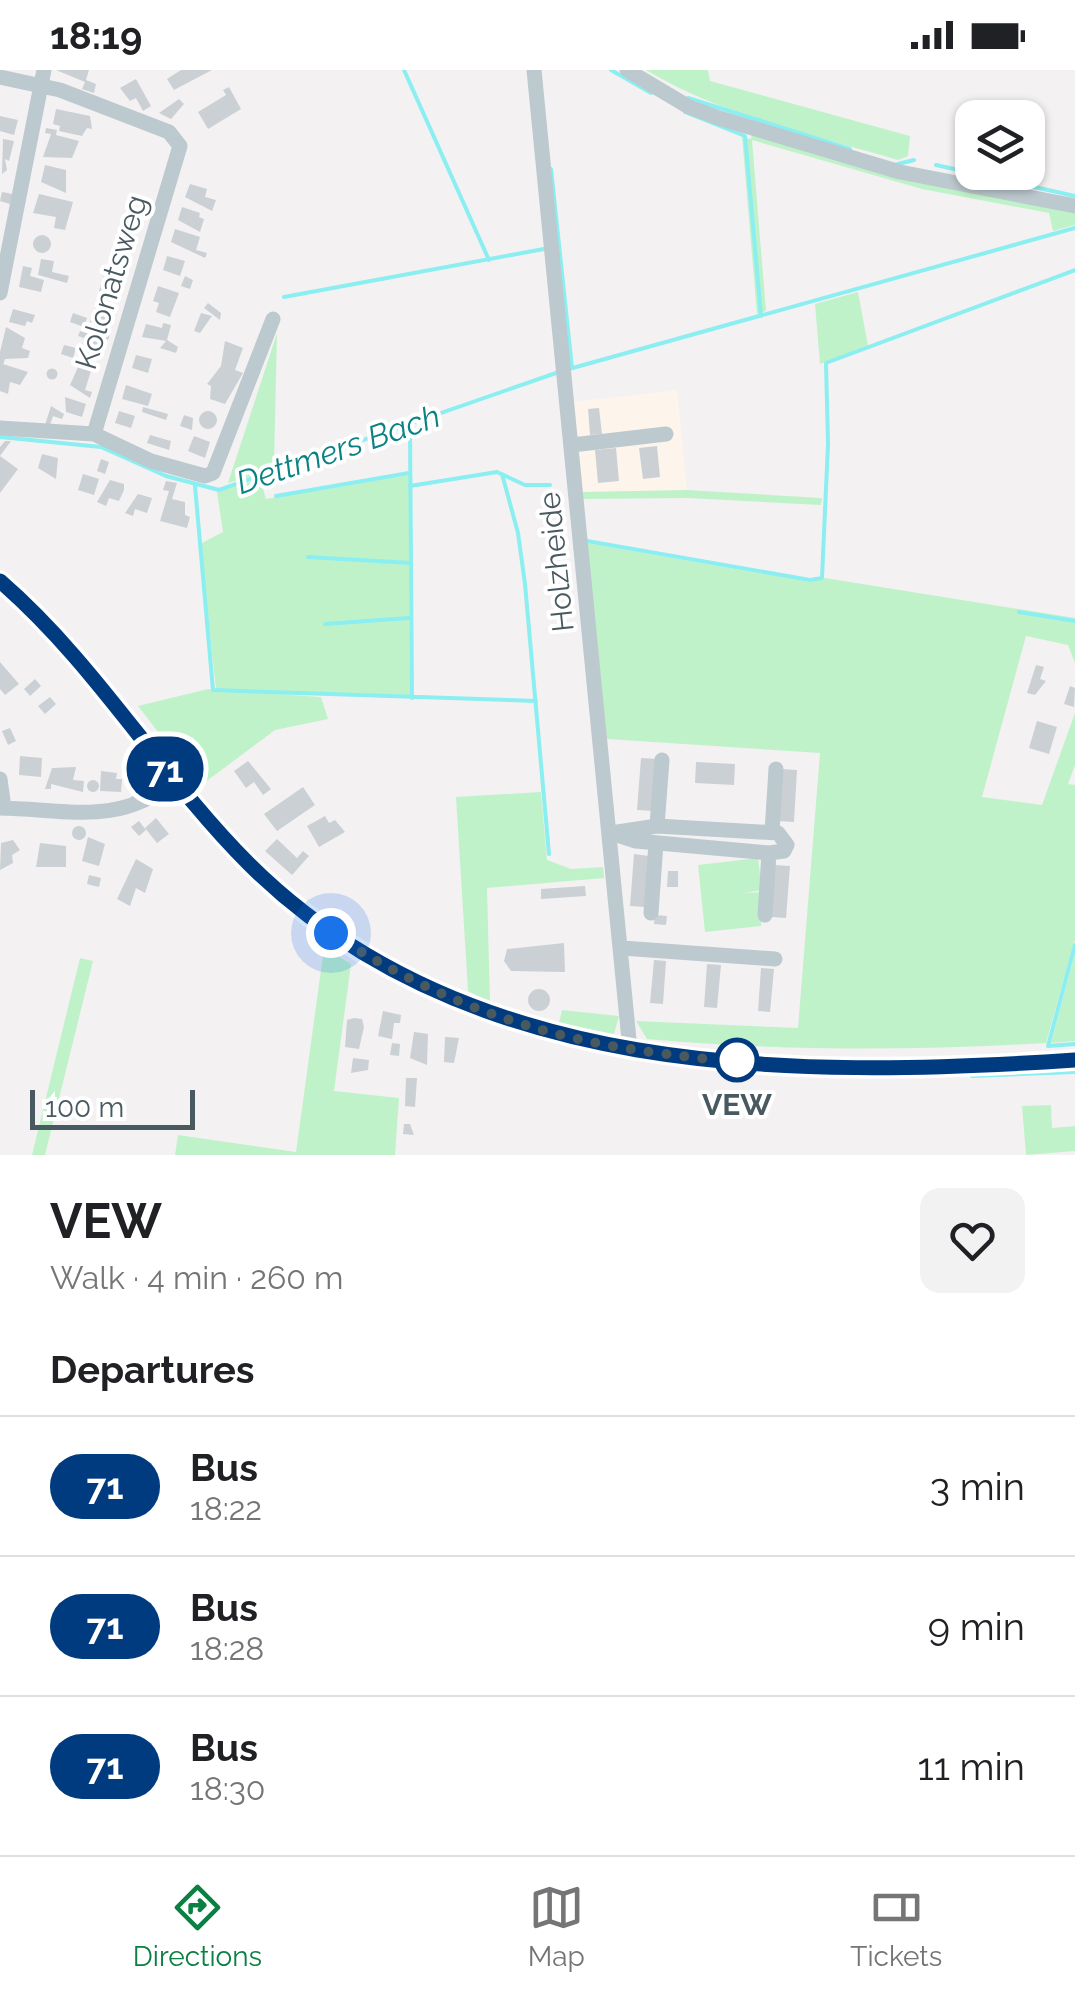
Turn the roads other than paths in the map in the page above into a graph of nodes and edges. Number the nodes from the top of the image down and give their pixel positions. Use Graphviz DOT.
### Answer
graph roads {
  1 [pos="534,70"];
  2 [pos="626,70"];
  3 [pos="0,77"];
  4 [pos="42,78"];
  5 [pos="1075,206"];
  6 [pos="0,291"];
  7 [pos="273,319"];
  8 [pos="0,428"];
  9 [pos="94,434"];
  10 [pos="666,434"];
  11 [pos="572,445"];
  12 [pos="0,581"];
  13 [pos="662,760"];
  14 [pos="776,769"];
  15 [pos="170,776"];
  16 [pos="0,779"];
  17 [pos="2,808"];
  18 [pos="656,826"];
  19 [pos="772,832"];
  20 [pos="611,833"];
  21 [pos="656,843"];
  22 [pos="770,853"];
  23 [pos="651,913"];
  24 [pos="764,914"];
  25 [pos="622,948"];
  26 [pos="775,959"];
  27 [pos="630,1050"];
  28 [pos="1075,1060"];
  1 -- 11 [label="street, Holzheide"];
  2 -- 5 [label="street"];
  3 -- 4 [label="street"];
  4 -- 6 [label="street"];
  4 -- 9 [label="street, Kolonatsweg"];
  7 -- 9 [label="street"];
  8 -- 9 [label="street"];
  10 -- 11 [label="street"];
  11 -- 20 [label="street, Holzheide"];
  12 -- 15 [label="main road"];
  13 -- 18 [label="street"];
  14 -- 19 [label="street"];
  15 -- 17 [label="street"];
  15 -- 27 [label="main road"];
  16 -- 17 [label="street"];
  18 -- 19 [label="street"];
  18 -- 20 [label="street"];
  19 -- 22 [label="street"];
  20 -- 21 [label="street"];
  20 -- 25 [label="street, Holzheide"];
  21 -- 22 [label="street"];
  21 -- 23 [label="street"];
  22 -- 24 [label="street"];
  25 -- 26 [label="street"];
  25 -- 27 [label="street, Holzheide"];
  27 -- 28 [label="main road"];
}
